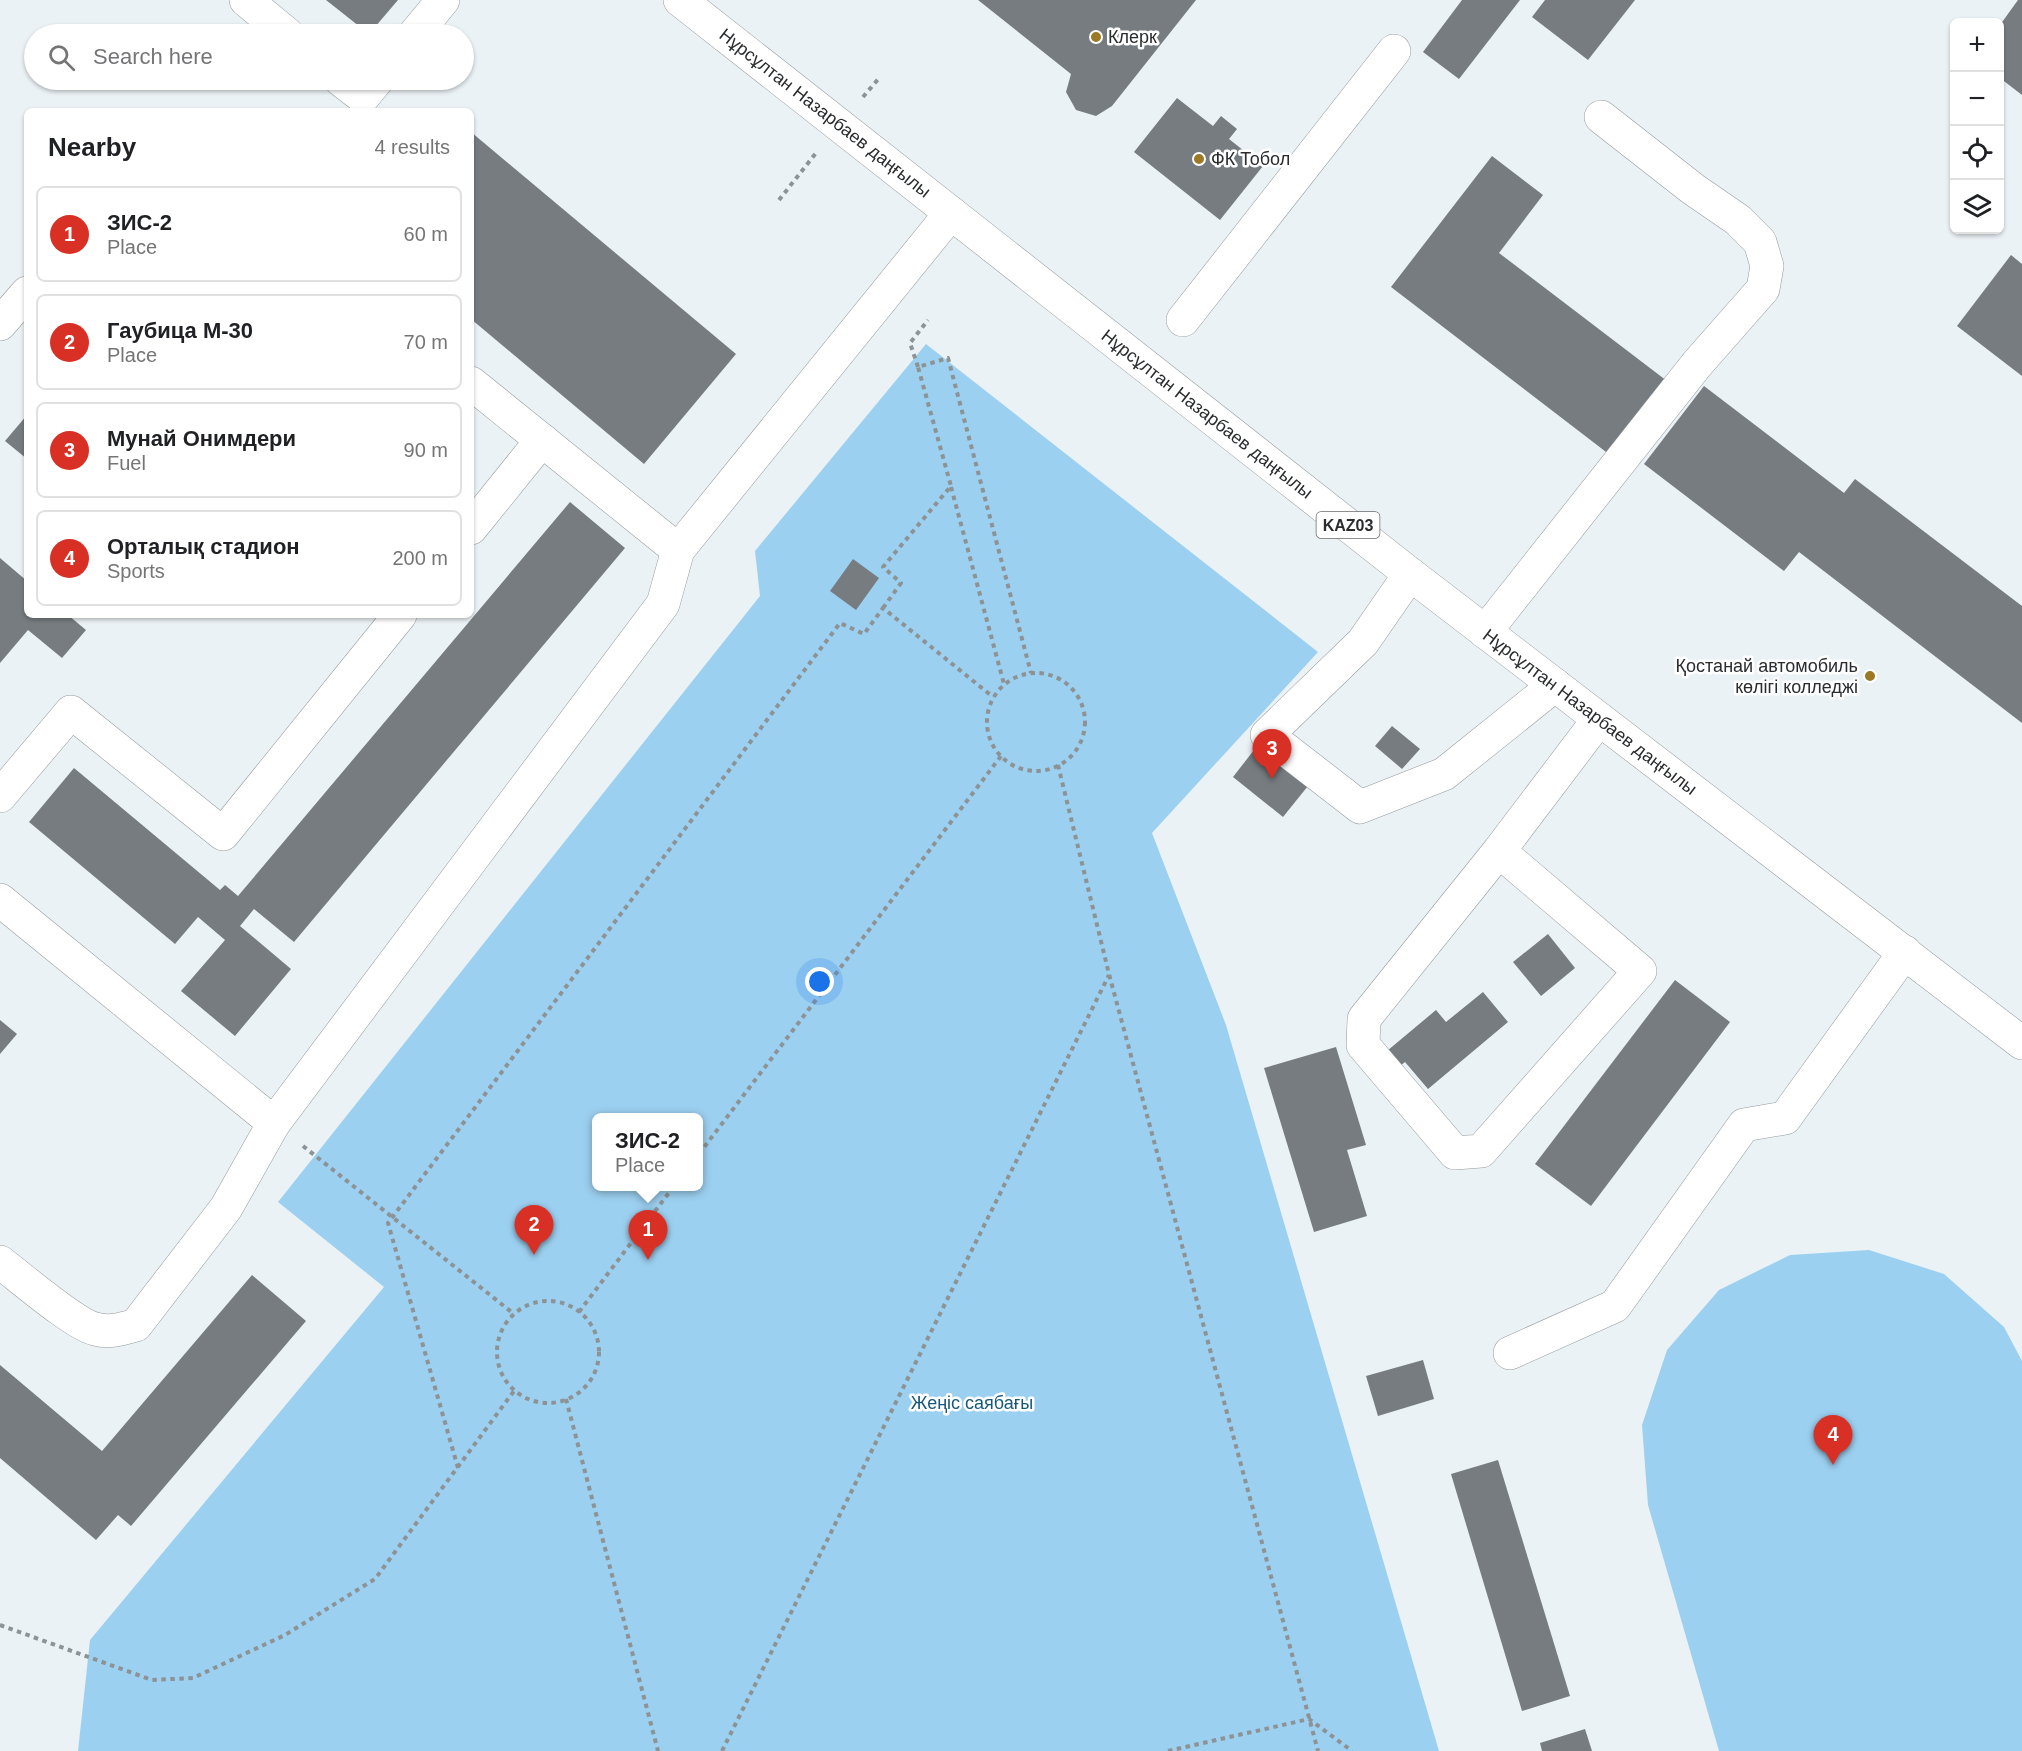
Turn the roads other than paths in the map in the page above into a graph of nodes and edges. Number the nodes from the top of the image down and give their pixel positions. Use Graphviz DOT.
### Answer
graph roads {
  1 [pos="246,0"];
  2 [pos="443,0"];
  3 [pos="680,0"];
  4 [pos="275,24"];
  5 [pos="423,24"];
  6 [pos="1394,51"];
  7 [pos="1601,117"];
  8 [pos="951,213"];
  9 [pos="24,296"];
  10 [pos="1183,320"];
  11 [pos="0,324"];
  12 [pos="474,385"];
  13 [pos="542,440"];
  14 [pos="474,524"];
  15 [pos="678,550"];
  16 [pos="1410,574"];
  17 [pos="398,618"];
  18 [pos="1485,632"];
  19 [pos="1555,685"];
  20 [pos="1599,719"];
  21 [pos="0,796"];
  22 [pos="1499,850"];
  23 [pos="0,900"];
  24 [pos="1905,952"];
  25 [pos="2022,1043"];
  26 [pos="273,1123"];
  27 [pos="0,1262"];
  28 [pos="1510,1353"];
  1 -- 4 [label="main road"];
  2 -- 5 [label="main road"];
  3 -- 8 [label="main road, Нұрсұлтан Назарбаев даңғылы / KАZ03"];
  6 -- 10 [label="main road"];
  7 -- 18 [label="main road"];
  8 -- 15 [label="main road"];
  8 -- 16 [label="main road, Нұрсұлтан Назарбаев даңғылы / KАZ03"];
  9 -- 11 [label="main road"];
  12 -- 13 [label="main road"];
  13 -- 14 [label="main road"];
  13 -- 15 [label="main road"];
  15 -- 26 [label="main road"];
  16 -- 18 [label="main road, Нұрсұлтан Назарбаев даңғылы / KАZ03"];
  16 -- 19 [label="main road"];
  17 -- 21 [label="main road"];
  18 -- 19 [label="main road, Нұрсұлтан Назарбаев даңғылы / KАZ03"];
  19 -- 20 [label="main road, Нұрсұлтан Назарбаев даңғылы / KАZ03"];
  20 -- 22 [label="main road"];
  20 -- 24 [label="main road, Нұрсұлтан Назарбаев даңғылы / KАZ03"];
  22 -- 22 [label="main road"];
  23 -- 26 [label="main road"];
  24 -- 25 [label="main road, Нұрсұлтан Назарбаев даңғылы / KАZ03"];
  24 -- 28 [label="main road"];
  26 -- 27 [label="main road"];
}
